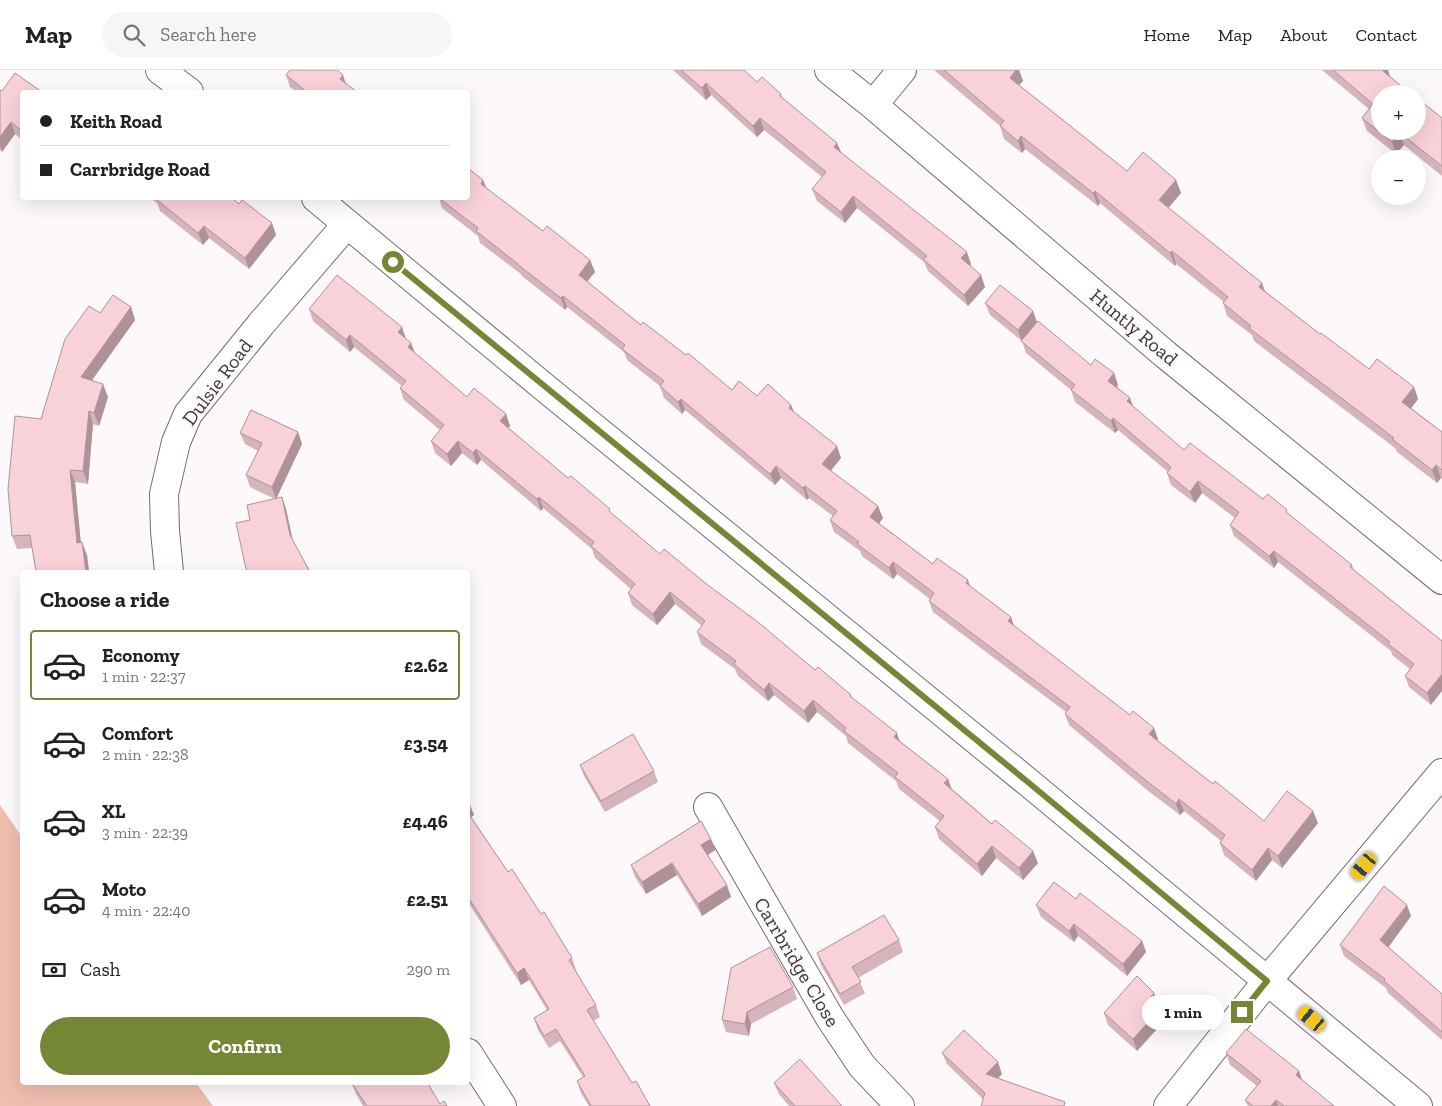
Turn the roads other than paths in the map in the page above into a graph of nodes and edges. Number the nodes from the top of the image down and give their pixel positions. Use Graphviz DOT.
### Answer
graph roads {
  1 [pos="160,70"];
  2 [pos="829,70"];
  3 [pos="902,70"];
  4 [pos="186,90"];
  5 [pos="873,105"];
  6 [pos="318,200"];
  7 [pos="348,224"];
  8 [pos="168,570"];
  9 [pos="1442,580"];
  10 [pos="1442,773"];
  11 [pos="708,807"];
  12 [pos="1267,981"];
  13 [pos="470,1056"];
  14 [pos="502,1106"];
  15 [pos="900,1106"];
  16 [pos="1168,1106"];
  17 [pos="1418,1106"];
  1 -- 4 [label="street"];
  2 -- 5 [label="street, Huntly Road"];
  3 -- 5 [label="street"];
  5 -- 9 [label="street, Huntly Road"];
  6 -- 7 [label="street"];
  7 -- 8 [label="street, Dulsie Road"];
  7 -- 12 [label="street"];
  10 -- 12 [label="street"];
  11 -- 15 [label="street, Carrbridge Close"];
  12 -- 16 [label="street"];
  12 -- 17 [label="street"];
  13 -- 14 [label="street"];
}
